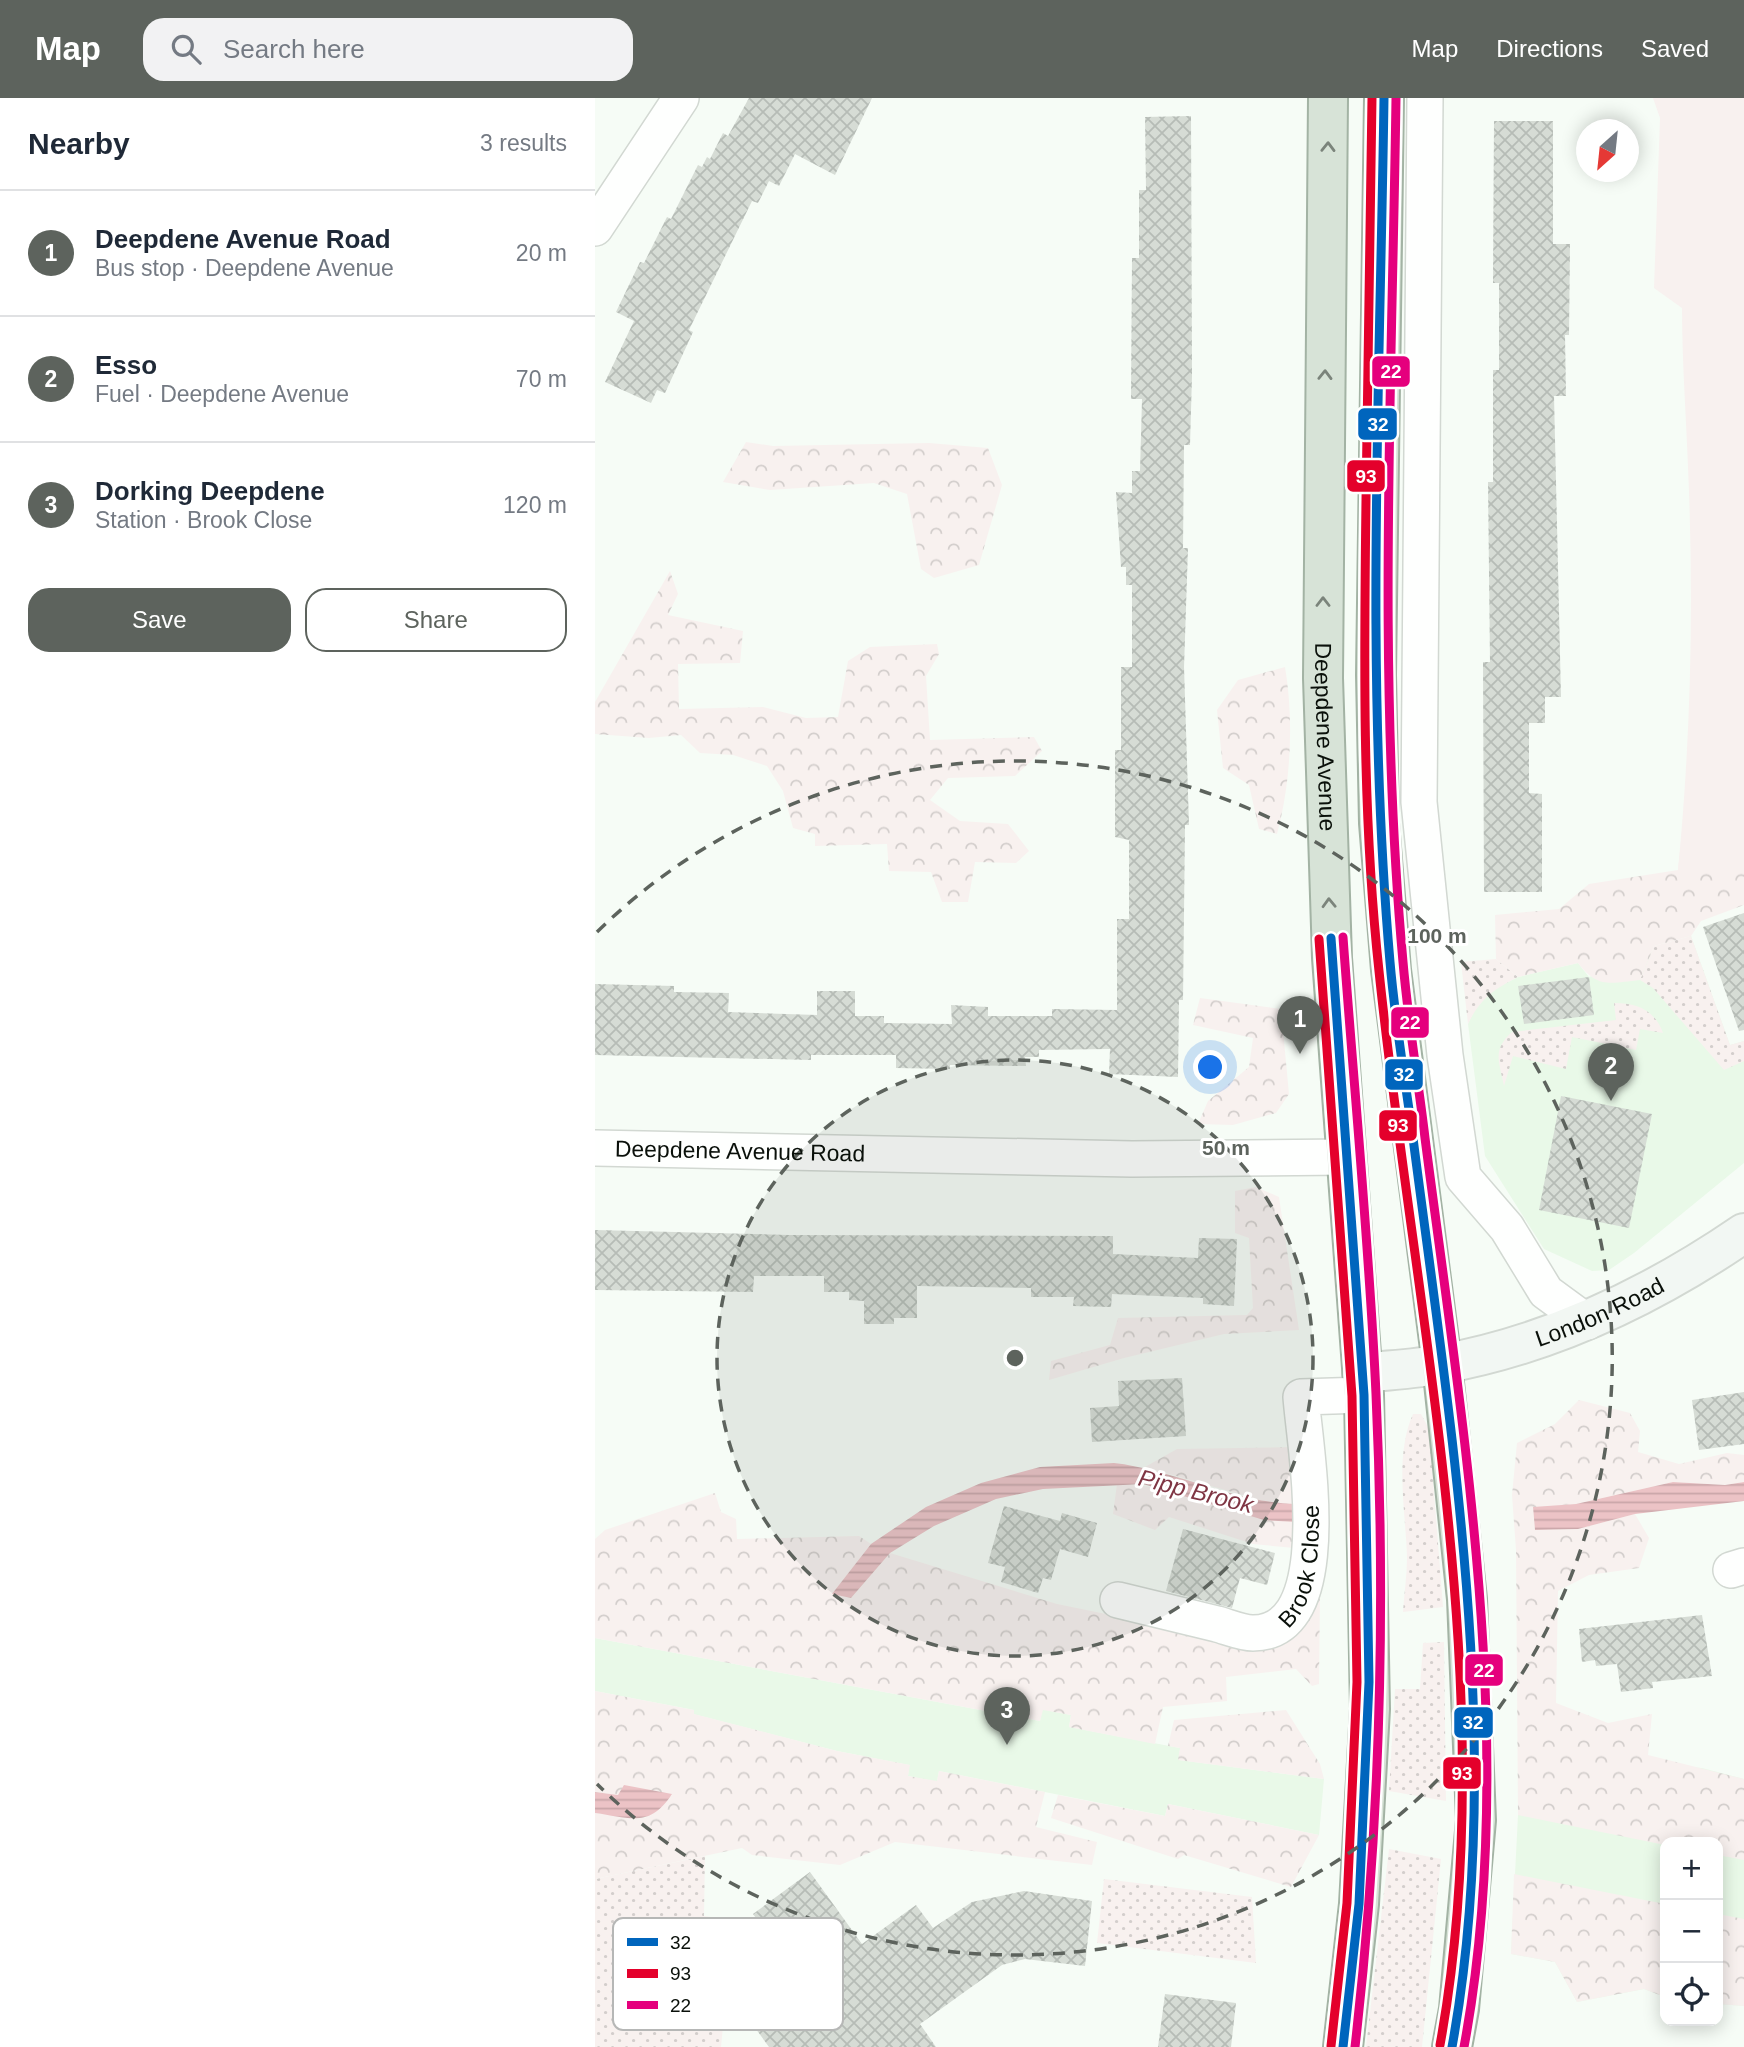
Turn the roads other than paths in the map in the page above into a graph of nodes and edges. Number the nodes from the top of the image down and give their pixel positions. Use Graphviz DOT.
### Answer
graph roads {
  1 [pos="681,98"];
  2 [pos="1328,98"];
  3 [pos="1384,98"];
  4 [pos="1425,98"];
  5 [pos="595,228"];
  6 [pos="595,1149"];
  7 [pos="1346,1157"];
  8 [pos="1744,1233"];
  9 [pos="1587,1322"];
  10 [pos="1442,1364"];
  11 [pos="1363,1384"];
  12 [pos="1118,1600"];
  13 [pos="1343,2047"];
  14 [pos="1452,2047"];
  1 -- 5 [label="street"];
  7 -- 2 [label="highway, Deepdene Avenue, one-way"];
  3 -- 10 [label="highway"];
  4 -- 9 [label="street"];
  6 -- 7 [label="street, Deepdene Avenue Road"];
  7 -- 11 [label="highway, Deepdene Avenue"];
  8 -- 9 [label="street, London Road"];
  9 -- 10 [label="street, London Road"];
  10 -- 11 [label="street, London Road"];
  10 -- 14 [label="highway"];
  11 -- 12 [label="street, Brook Close"];
  11 -- 13 [label="highway"];
}
